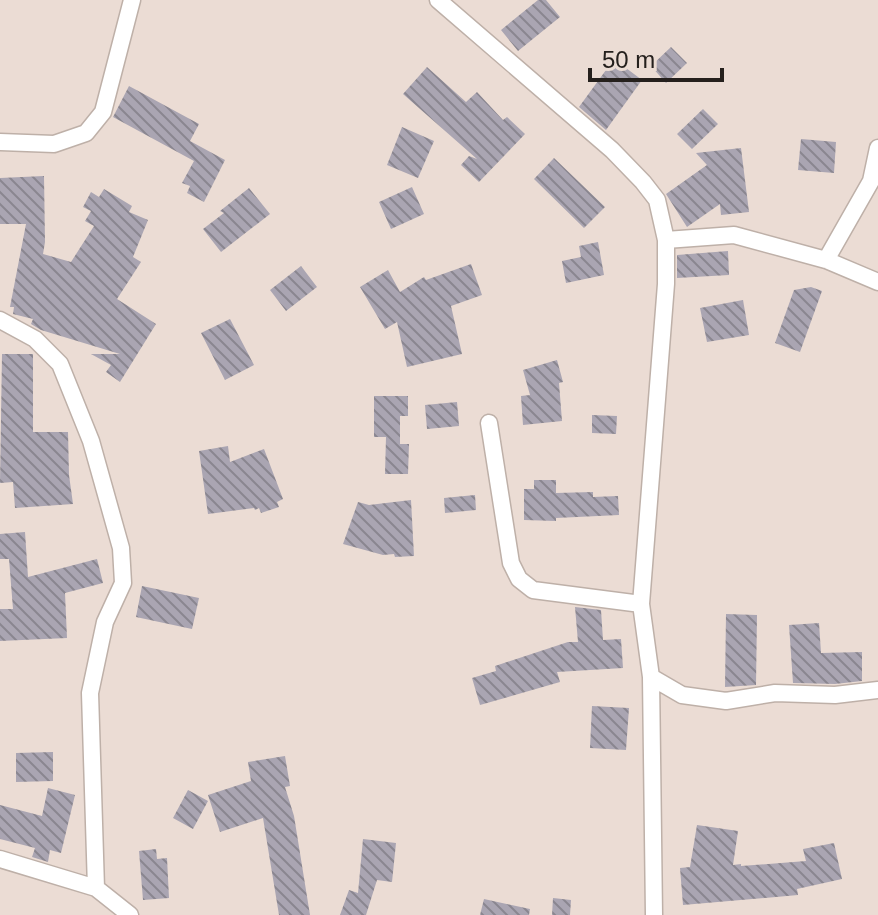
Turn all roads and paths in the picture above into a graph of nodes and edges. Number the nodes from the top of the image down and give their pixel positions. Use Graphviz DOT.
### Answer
graph roads {
  1 [pos="132,0"];
  2 [pos="438,0"];
  3 [pos="0,142"];
  4 [pos="878,148"];
  5 [pos="666,240"];
  6 [pos="826,260"];
  7 [pos="878,282"];
  8 [pos="0,320"];
  9 [pos="489,423"];
  10 [pos="641,604"];
  11 [pos="651,677"];
  12 [pos="878,690"];
  13 [pos="0,859"];
  14 [pos="96,888"];
  15 [pos="130,915"];
  16 [pos="654,915"];
  1 -- 3 [label="street"];
  2 -- 5 [label="street"];
  4 -- 6 [label="street"];
  5 -- 6 [label="street"];
  5 -- 10 [label="street"];
  6 -- 7 [label="street"];
  8 -- 14 [label="street"];
  9 -- 10 [label="street"];
  10 -- 11 [label="street"];
  11 -- 12 [label="street"];
  11 -- 16 [label="street"];
  13 -- 14 [label="street"];
  14 -- 15 [label="street"];
}
